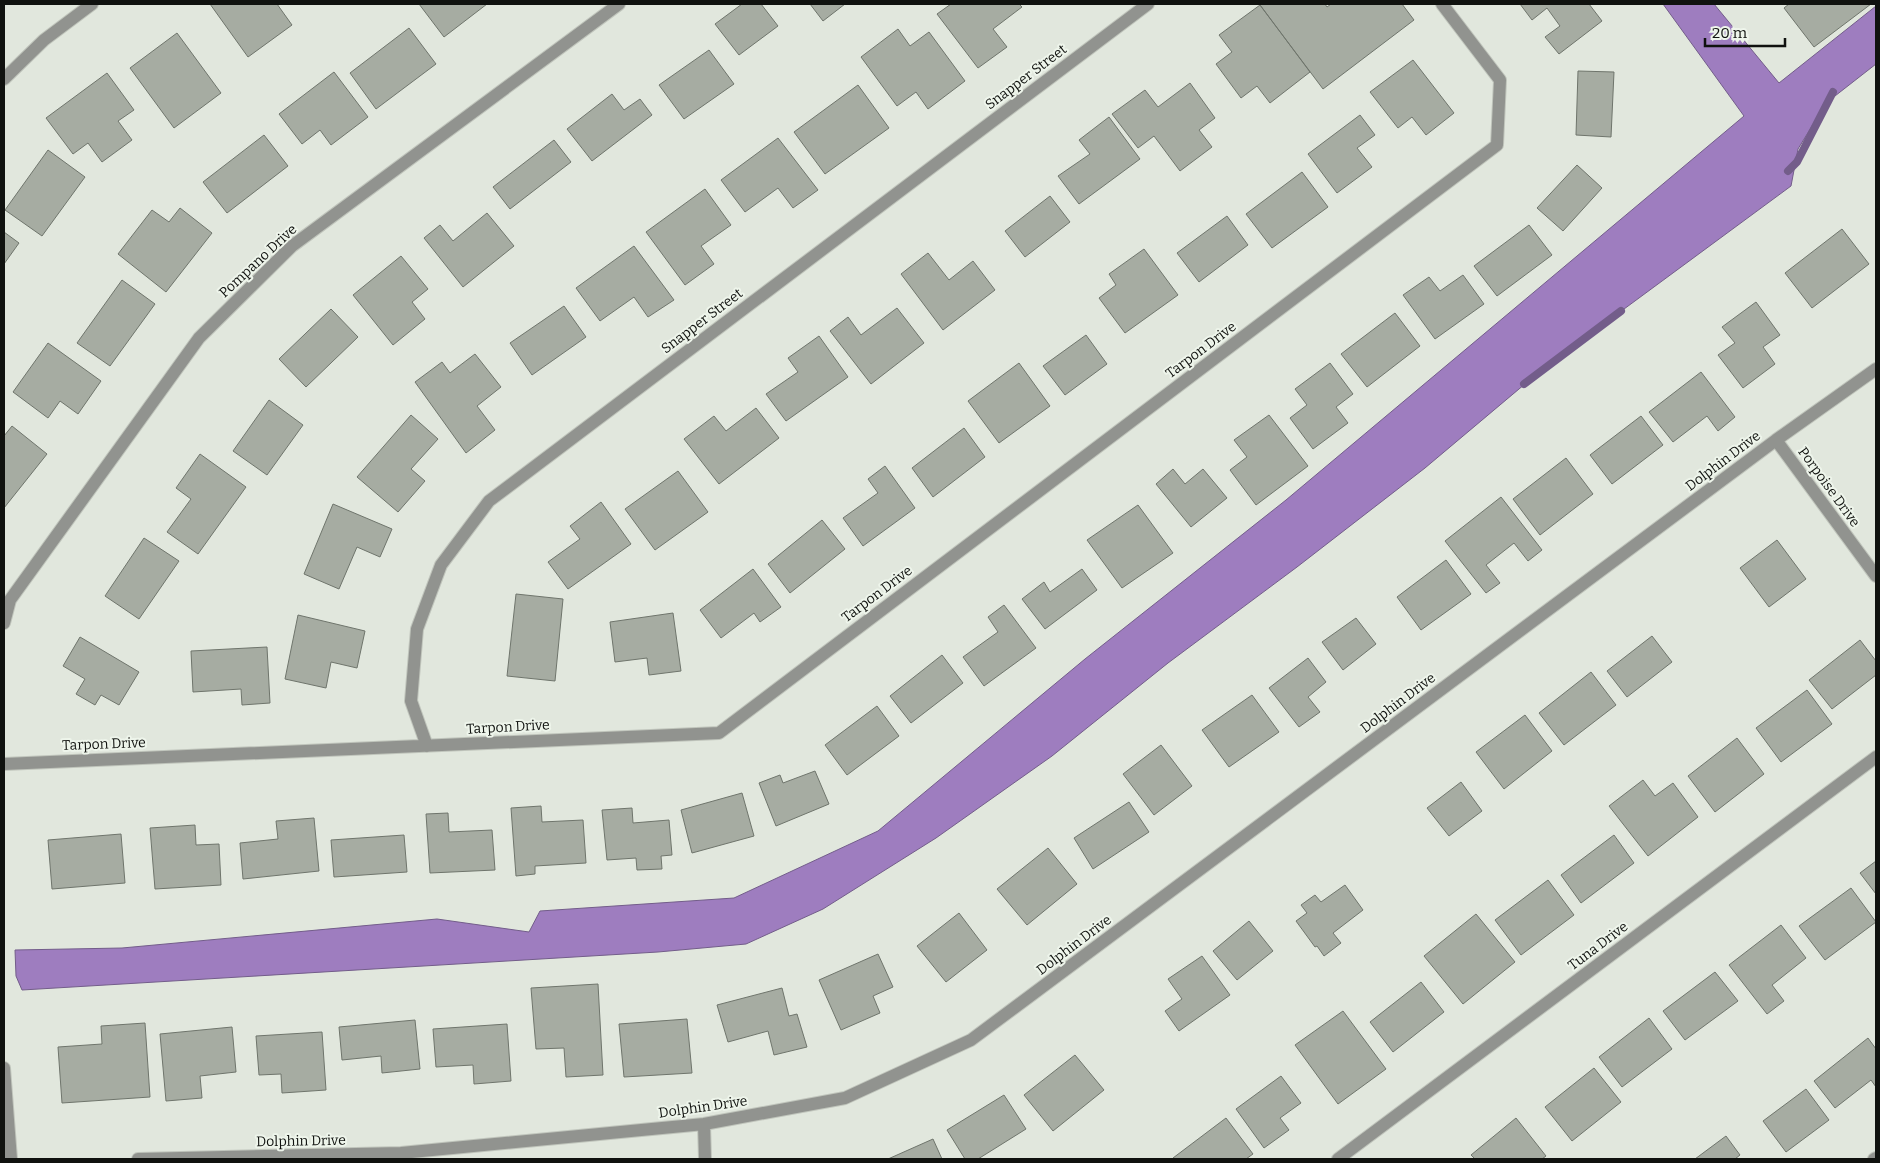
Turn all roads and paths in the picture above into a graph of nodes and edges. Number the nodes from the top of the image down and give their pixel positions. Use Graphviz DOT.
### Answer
graph roads {
  1 [pos="92,4"];
  2 [pos="619,4"];
  3 [pos="1148,4"];
  4 [pos="1442,4"];
  5 [pos="4,79"];
  6 [pos="1876,369"];
  7 [pos="1776,440"];
  8 [pos="1876,576"];
  9 [pos="4,623"];
  10 [pos="427,746"];
  11 [pos="1876,757"];
  12 [pos="4,764"];
  13 [pos="4,1068"];
  14 [pos="704,1124"];
  15 [pos="401,1156"];
  16 [pos="10,1159"];
  17 [pos="138,1159"];
  18 [pos="705,1159"];
  19 [pos="1338,1159"];
  1 -- 5 [label="street"];
  2 -- 9 [label="street, Pompano Drive"];
  3 -- 10 [label="street, Snapper Street"];
  4 -- 10 [label="street, Tarpon Drive"];
  6 -- 7 [label="street, Dolphin Drive"];
  7 -- 8 [label="street, Porpoise Drive"];
  7 -- 14 [label="street, Dolphin Drive"];
  10 -- 12 [label="street, Tarpon Drive"];
  11 -- 19 [label="street, Tuna Drive"];
  13 -- 16 [label="street"];
  14 -- 15 [label="street, Dolphin Drive"];
  14 -- 18 [label="street"];
  15 -- 17 [label="street, Dolphin Drive"];
}
